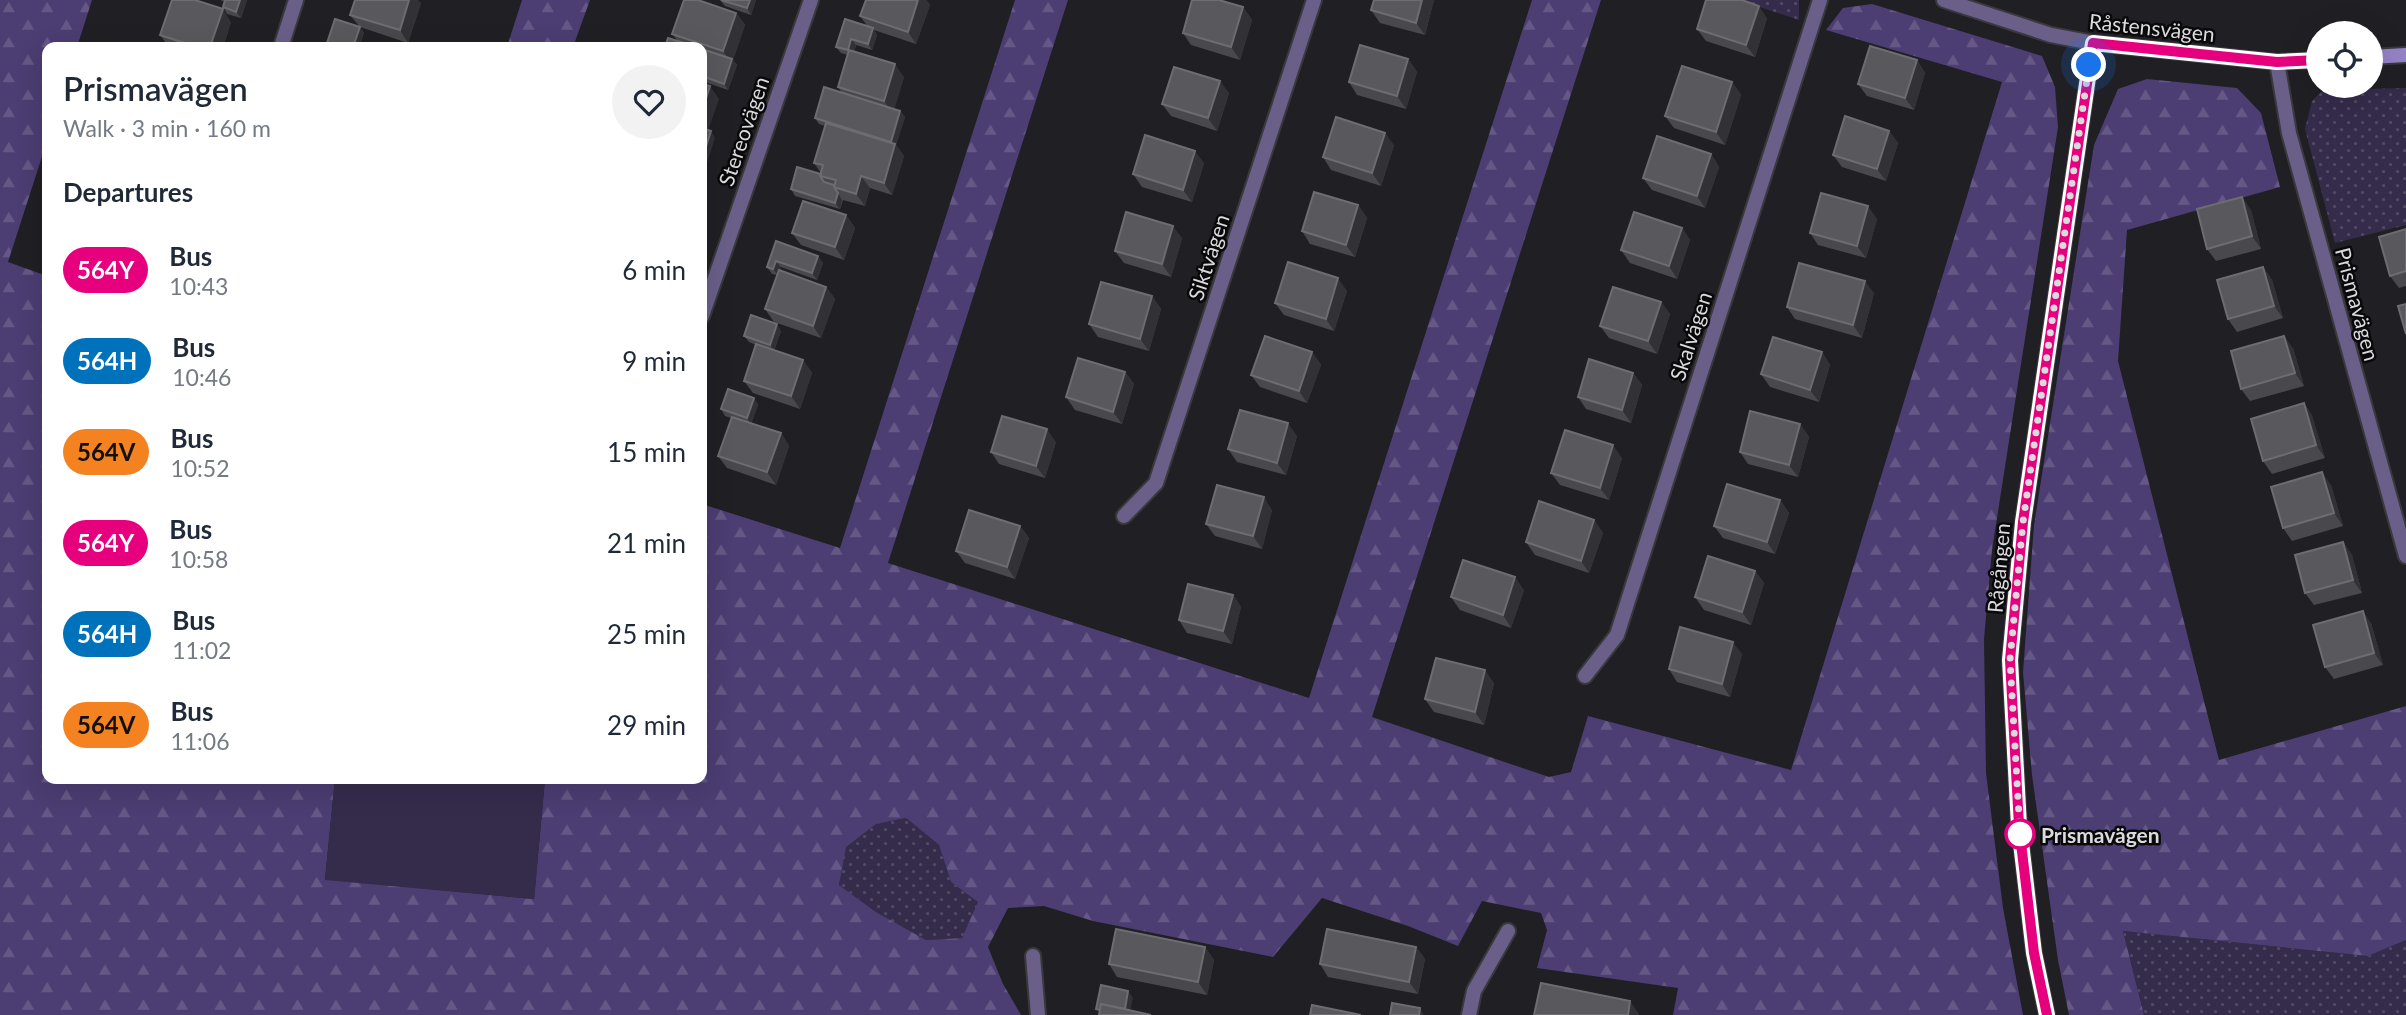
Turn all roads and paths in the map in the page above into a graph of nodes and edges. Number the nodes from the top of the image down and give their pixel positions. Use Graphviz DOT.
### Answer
graph roads {
  1 [pos="296,0"];
  2 [pos="811,0"];
  3 [pos="1314,0"];
  4 [pos="1820,0"];
  5 [pos="1944,0"];
  6 [pos="283,42"];
  7 [pos="2093,43"];
  8 [pos="2406,55"];
  9 [pos="2383,56"];
  10 [pos="2306,61"];
  11 [pos="2277,62"];
  12 [pos="707,302"];
  13 [pos="1124,516"];
  14 [pos="2406,556"];
  15 [pos="1584,676"];
  16 [pos="1507,931"];
  17 [pos="1033,956"];
  18 [pos="1038,1015"];
  19 [pos="1469,1015"];
  20 [pos="2047,1015"];
  1 -- 6 [label="street"];
  2 -- 12 [label="street, Stereovägen"];
  3 -- 13 [label="street, Siktvägen"];
  4 -- 15 [label="street, Skalvägen"];
  5 -- 7 [label="street, Råstensvägen"];
  7 -- 11 [label="street, Råstensvägen"];
  7 -- 20 [label="street, Rågången"];
  8 -- 9 [label="street"];
  10 -- 11 [label="street, Råstensvägen"];
  11 -- 14 [label="street, Prismavägen"];
  16 -- 19 [label="street"];
  17 -- 18 [label="street"];
}
